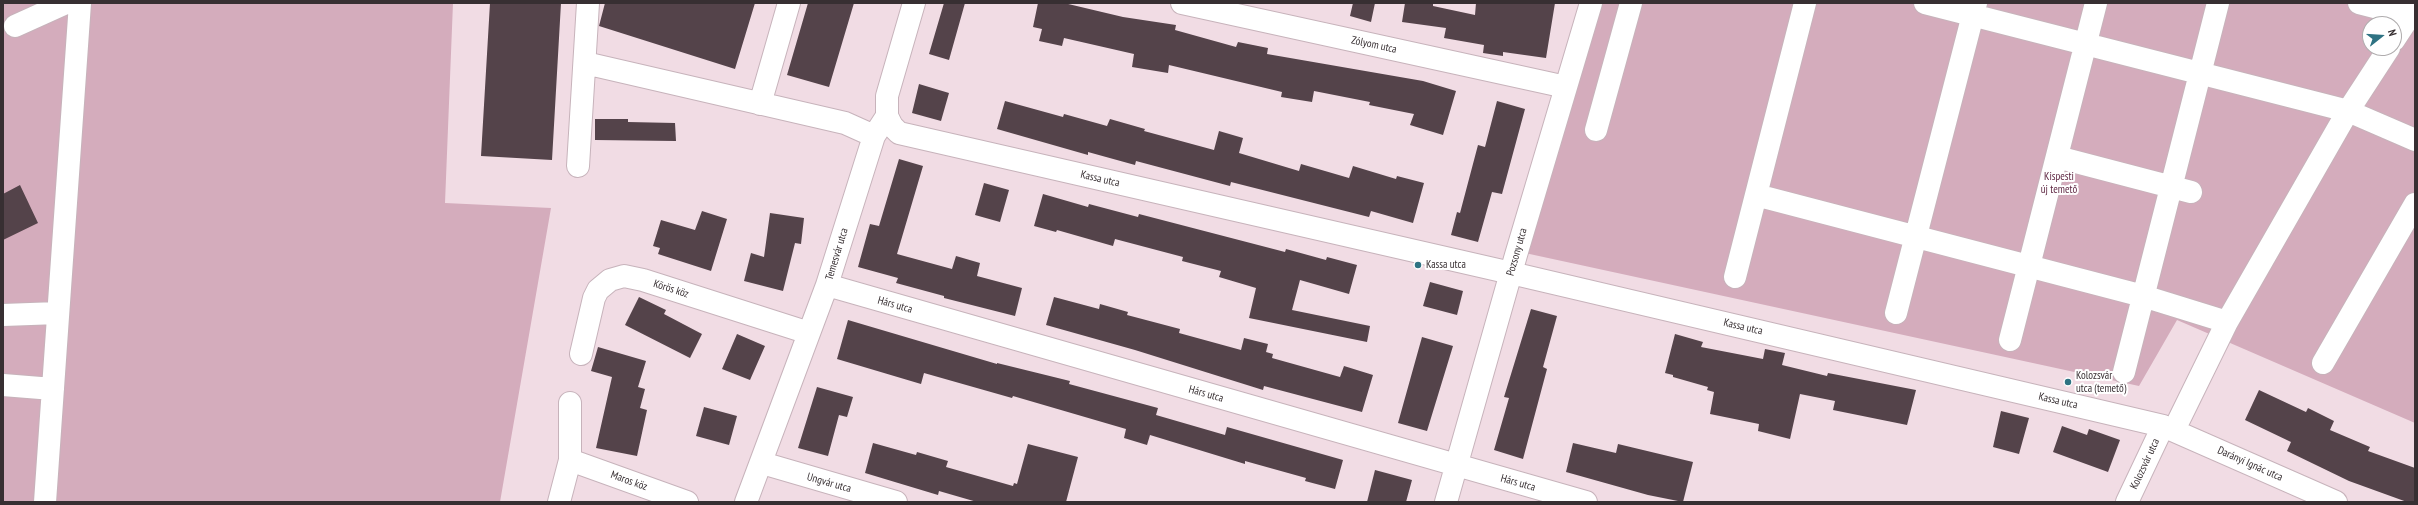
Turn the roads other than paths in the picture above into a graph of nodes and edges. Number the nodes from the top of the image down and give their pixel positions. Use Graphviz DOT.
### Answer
graph roads {
  1 [pos="66,3"];
  2 [pos="80,3"];
  3 [pos="588,3"];
  4 [pos="789,3"];
  5 [pos="914,3"];
  6 [pos="1182,3"];
  7 [pos="1592,3"];
  8 [pos="1631,3"];
  9 [pos="1805,3"];
  10 [pos="1925,3"];
  11 [pos="2096,3"];
  12 [pos="2218,3"];
  13 [pos="2359,3"];
  14 [pos="1974,9"];
  15 [pos="2412,12"];
  16 [pos="15,26"];
  17 [pos="2402,28"];
  18 [pos="2086,45"];
  19 [pos="2384,56"];
  20 [pos="585,63"];
  21 [pos="2200,74"];
  22 [pos="1566,87"];
  23 [pos="760,104"];
  24 [pos="2348,111"];
  25 [pos="887,116"];
  26 [pos="1596,130"];
  27 [pos="874,136"];
  28 [pos="2415,140"];
  29 [pos="2057,157"];
  30 [pos="578,166"];
  31 [pos="2181,189"];
  32 [pos="1756,195"];
  33 [pos="2415,204"];
  34 [pos="1916,237"];
  35 [pos="2028,266"];
  36 [pos="1511,273"];
  37 [pos="1735,277"];
  38 [pos="827,285"];
  39 [pos="2143,296"];
  40 [pos="58,313"];
  41 [pos="1896,313"];
  42 [pos="3,315"];
  43 [pos="2227,322"];
  44 [pos="809,333"];
  45 [pos="2010,340"];
  46 [pos="581,354"];
  47 [pos="2323,363"];
  48 [pos="2124,372"];
  49 [pos="3,385"];
  50 [pos="53,389"];
  51 [pos="570,403"];
  52 [pos="2168,428"];
  53 [pos="570,460"];
  54 [pos="762,463"];
  55 [pos="1456,465"];
  56 [pos="44,502"];
  57 [pos="559,502"];
  58 [pos="687,502"];
  59 [pos="746,502"];
  60 [pos="896,502"];
  61 [pos="1446,502"];
  62 [pos="1586,502"];
  63 [pos="2128,502"];
  64 [pos="2336,502"];
  1 -- 16 [label="street"];
  2 -- 40 [label="street"];
  3 -- 20 [label="street"];
  4 -- 23 [label="street"];
  5 -- 25 [label="street"];
  6 -- 22 [label="street, Zólyom utca"];
  7 -- 22 [label="street, Pozsony utca"];
  8 -- 26 [label="street"];
  9 -- 32 [label="street"];
  10 -- 14 [label="street"];
  11 -- 18 [label="street"];
  12 -- 21 [label="street"];
  13 -- 15 [label="street"];
  14 -- 18 [label="street"];
  14 -- 34 [label="street"];
  15 -- 17 [label="street"];
  18 -- 21 [label="street"];
  18 -- 29 [label="street"];
  19 -- 24 [label="street, Kolozsvár utca"];
  20 -- 23 [label="street"];
  20 -- 30 [label="street"];
  21 -- 24 [label="street"];
  21 -- 31 [label="street"];
  22 -- 36 [label="street, Pozsony utca"];
  23 -- 27 [label="street"];
  24 -- 28 [label="street"];
  24 -- 43 [label="street, Kolozsvár utca"];
  25 -- 27 [label="street, Temesvár utca"];
  25 -- 36 [label="street, Kassa utca"];
  27 -- 38 [label="street, Temesvár utca"];
  29 -- 31 [label="street"];
  29 -- 35 [label="street"];
  31 -- 39 [label="street"];
  32 -- 34 [label="street"];
  32 -- 37 [label="street"];
  33 -- 47 [label="street"];
  34 -- 35 [label="street"];
  34 -- 41 [label="street"];
  35 -- 39 [label="street"];
  35 -- 45 [label="street"];
  36 -- 52 [label="street, Kassa utca"];
  36 -- 55 [label="street, Pozsony utca"];
  38 -- 44 [label="street, Temesvár utca"];
  38 -- 55 [label="street, Hárs utca"];
  39 -- 43 [label="street"];
  39 -- 48 [label="street"];
  40 -- 42 [label="street"];
  40 -- 50 [label="street"];
  43 -- 52 [label="street, Kolozsvár utca"];
  44 -- 46 [label="street, Körös köz"];
  44 -- 54 [label="street, Temesvár utca"];
  49 -- 50 [label="street"];
  50 -- 56 [label="street"];
  51 -- 53 [label="street"];
  52 -- 63 [label="street, Kolozsvár utca"];
  52 -- 64 [label="street, Darányi Ignác utca"];
  53 -- 57 [label="street"];
  53 -- 58 [label="street, Maros köz"];
  54 -- 59 [label="street, Temesvár utca"];
  54 -- 60 [label="street, Ungvár utca"];
  55 -- 61 [label="street, Pozsony utca"];
  55 -- 62 [label="street, Hárs utca"];
}
